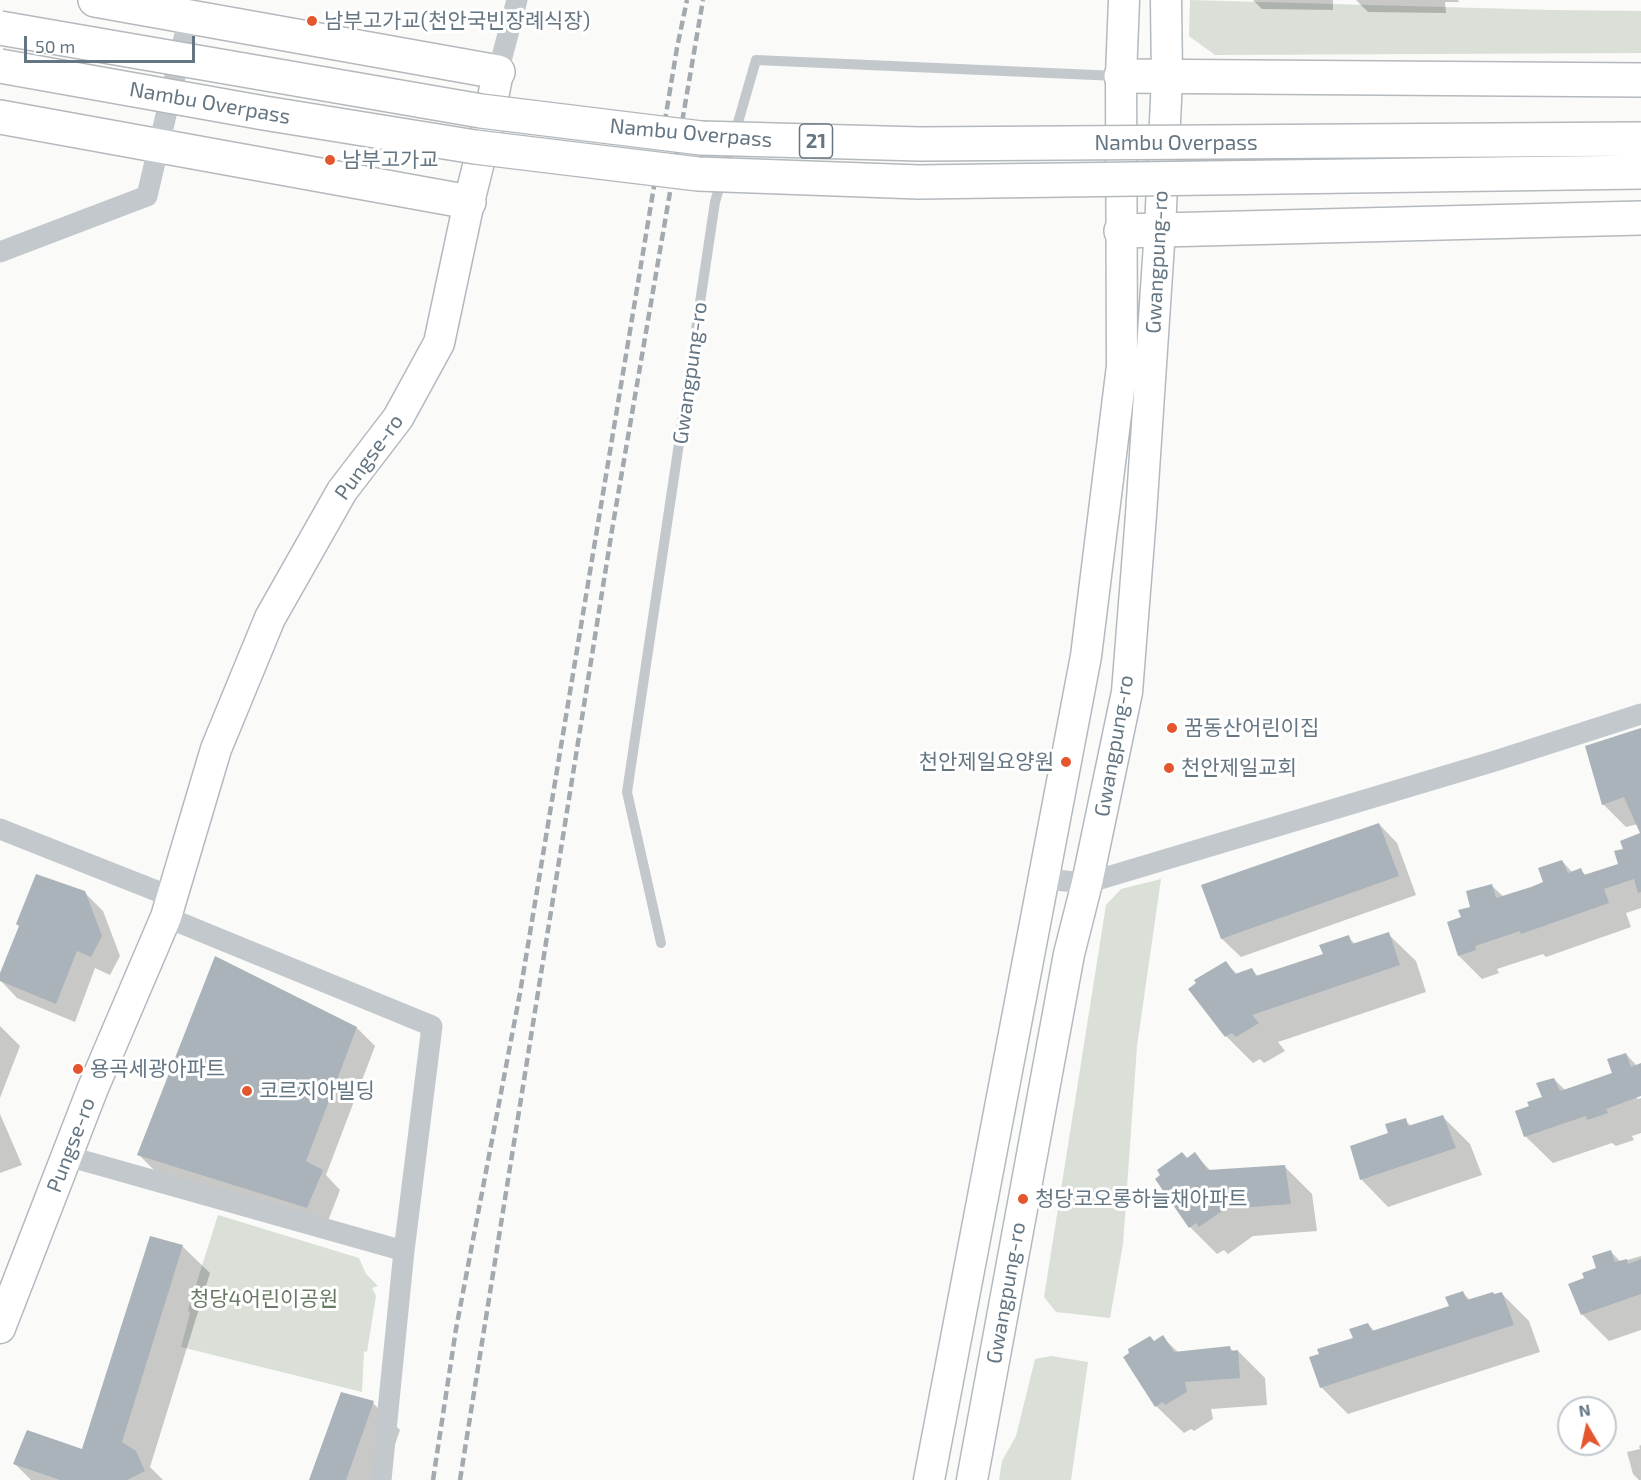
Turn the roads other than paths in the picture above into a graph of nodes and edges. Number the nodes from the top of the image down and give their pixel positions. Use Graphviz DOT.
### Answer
graph roads {
  1 [pos="95,0"];
  2 [pos="517,0"];
  3 [pos="1124,0"];
  4 [pos="1166,0"];
  5 [pos="189,17"];
  6 [pos="0,28"];
  7 [pos="0,66"];
  8 [pos="498,72"];
  9 [pos="1121,76"];
  10 [pos="1167,78"];
  11 [pos="1641,80"];
  12 [pos="0,117"];
  13 [pos="1641,139"];
  14 [pos="160,146"];
  15 [pos="1641,172"];
  16 [pos="469,202"];
  17 [pos="1641,218"];
  18 [pos="1160,229"];
  19 [pos="1121,231"];
  20 [pos="0,252"];
  21 [pos="1641,714"];
  22 [pos="0,829"];
  23 [pos="1043,879"];
  24 [pos="1087,883"];
  25 [pos="169,907"];
  26 [pos="661,943"];
  27 [pos="67,1156"];
  28 [pos="404,1251"];
  29 [pos="0,1328"];
  30 [pos="381,1480"];
  31 [pos="929,1480"];
  32 [pos="972,1480"];
  1 -- 5 [label="highway"];
  2 -- 8 [label="street, Pungse-ro"];
  3 -- 9 [label="main road, Gwangpung-ro"];
  4 -- 10 [label="main road, Gwangpung-ro"];
  5 -- 8 [label="highway"];
  5 -- 14 [label="street"];
  6 -- 13 [label="highway, Nambu Overpass / 21, bridge"];
  7 -- 15 [label="highway, Nambu Overpass / 21, bridge"];
  8 -- 16 [label="main road, Pungse-ro"];
  9 -- 10 [label="highway"];
  9 -- 19 [label="main road, Gwangpung-ro"];
  9 -- 26 [label="lane, Gwangpung-ro"];
  10 -- 11 [label="highway"];
  10 -- 18 [label="main road, Gwangpung-ro"];
  12 -- 14 [label="highway"];
  14 -- 16 [label="highway"];
  14 -- 20 [label="street"];
  16 -- 25 [label="main road, Pungse-ro"];
  17 -- 18 [label="highway"];
  18 -- 19 [label="highway"];
  18 -- 24 [label="main road, Gwangpung-ro"];
  19 -- 23 [label="main road, Gwangpung-ro"];
  21 -- 24 [label="street"];
  22 -- 25 [label="street"];
  23 -- 24 [label="street"];
  23 -- 31 [label="main road, Gwangpung-ro"];
  24 -- 32 [label="main road, Gwangpung-ro"];
  25 -- 27 [label="main road, Pungse-ro"];
  25 -- 28 [label="street"];
  27 -- 28 [label="street"];
  27 -- 29 [label="main road, Pungse-ro"];
  28 -- 30 [label="street"];
}
